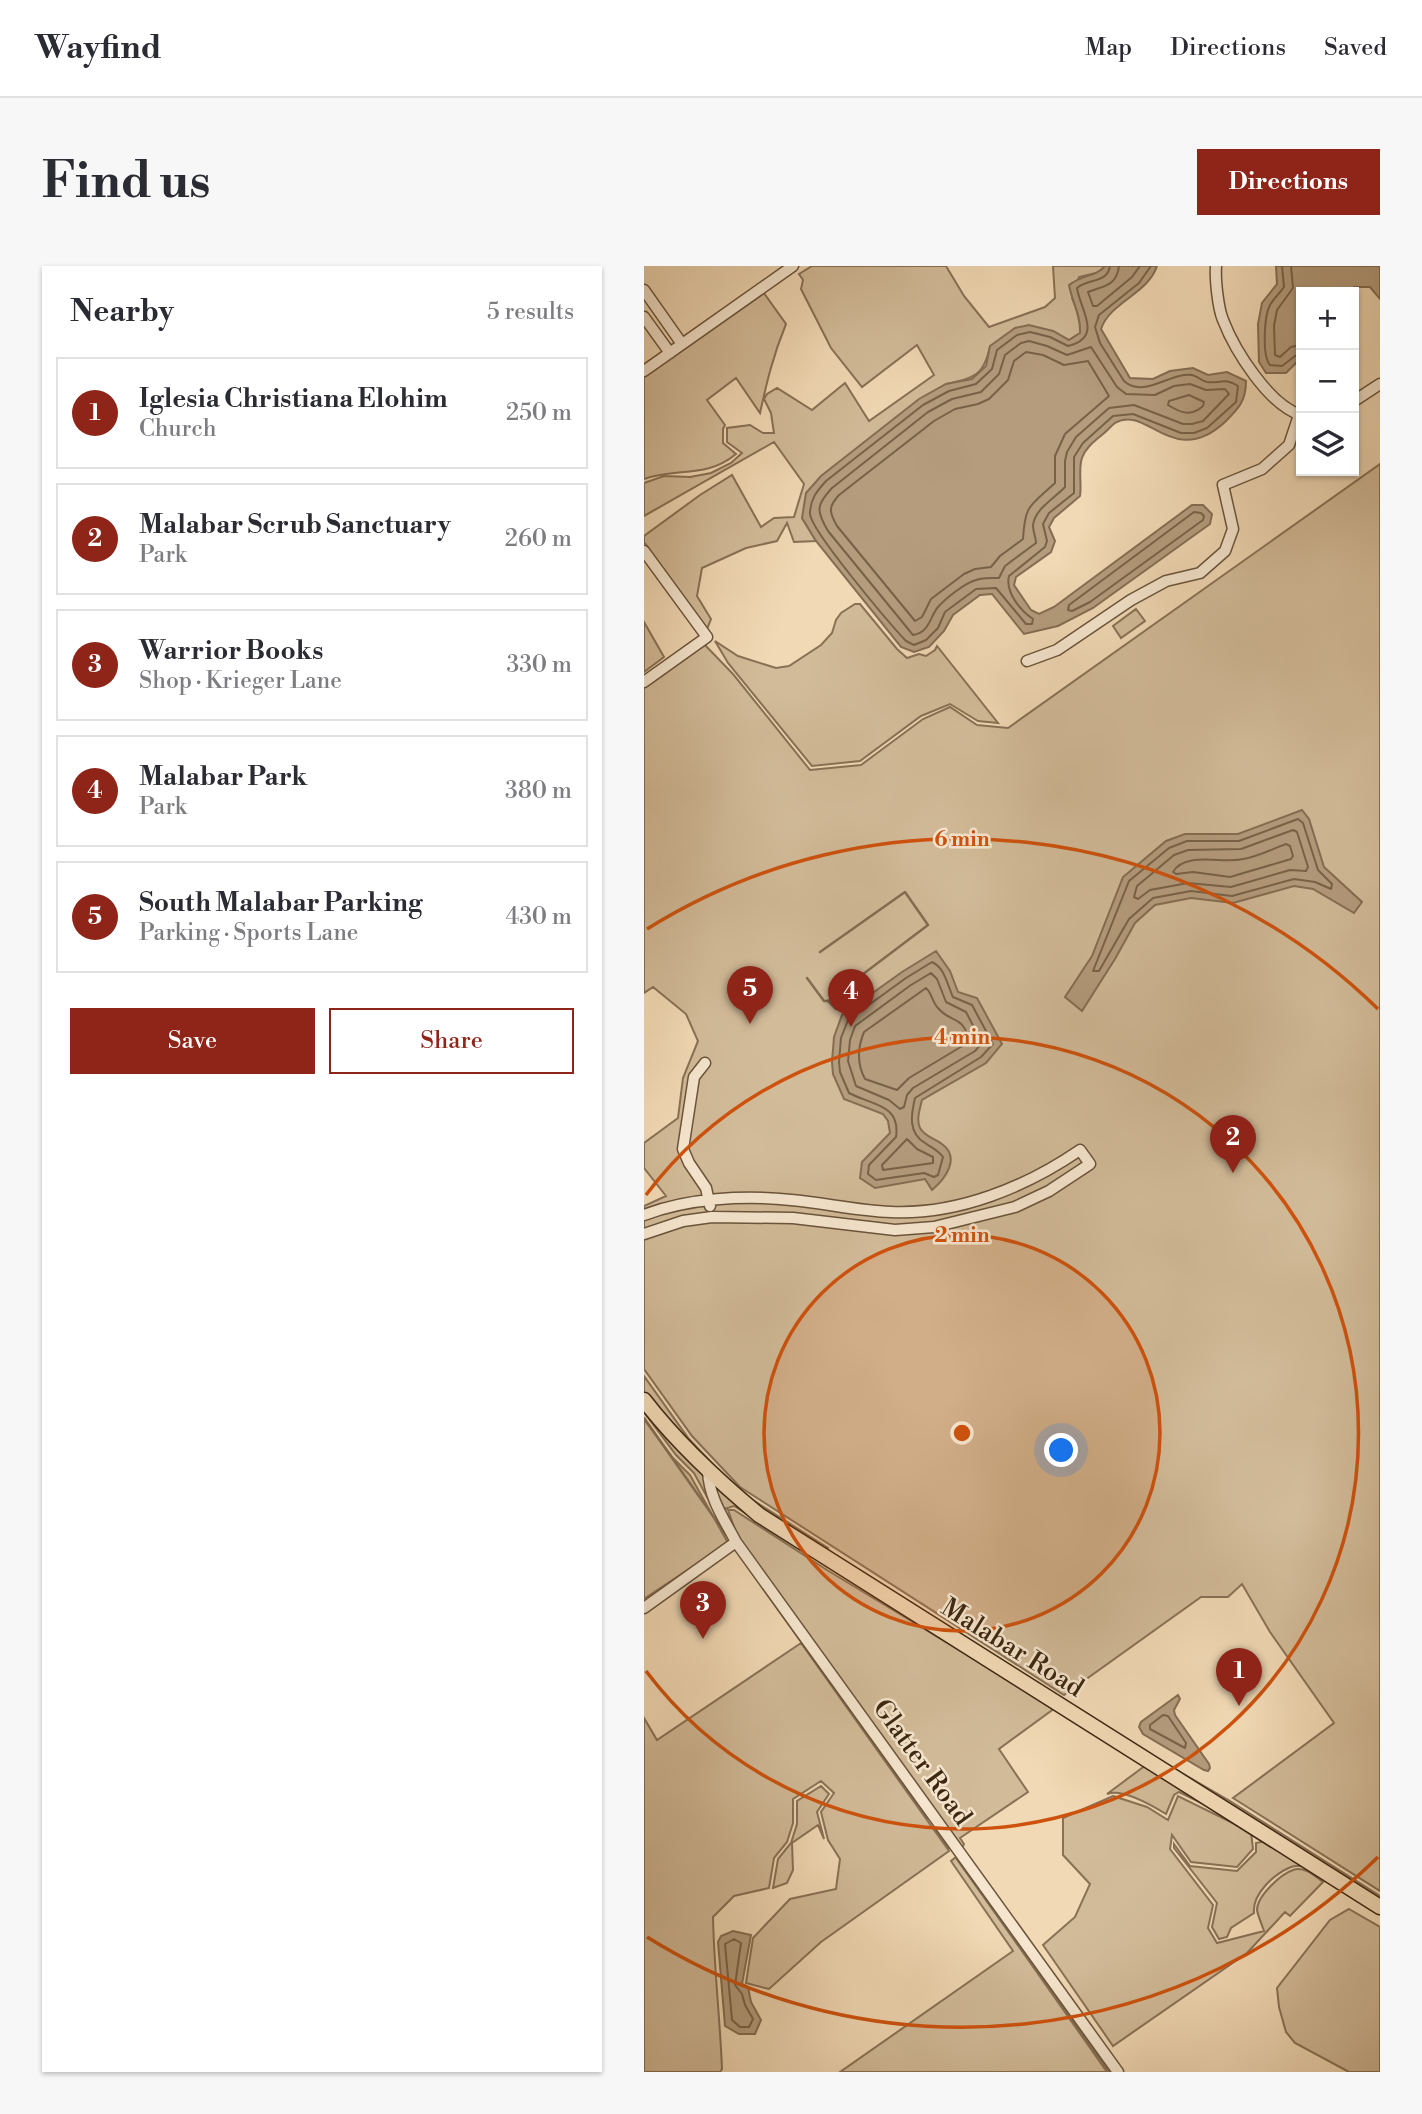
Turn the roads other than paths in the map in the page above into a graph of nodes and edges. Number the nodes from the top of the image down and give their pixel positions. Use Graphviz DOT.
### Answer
graph roads {
  1 [pos="793,266"];
  2 [pos="1216,266"];
  3 [pos="646,296"];
  4 [pos="644,317"];
  5 [pos="682,344"];
  6 [pos="670,353"];
  7 [pos="644,371"];
  8 [pos="1380,384"];
  9 [pos="1359,398"];
  10 [pos="1297,413"];
  11 [pos="1296,426"];
  12 [pos="644,551"];
  13 [pos="1027,661"];
  14 [pos="644,682"];
  15 [pos="705,1063"];
  16 [pos="709,1202"];
  17 [pos="811,1202"];
  18 [pos="936,1210"];
  19 [pos="644,1215"];
  20 [pos="712,1217"];
  21 [pos="810,1220"];
  22 [pos="934,1227"];
  23 [pos="644,1234"];
  24 [pos="644,1400"];
  25 [pos="708,1471"];
  26 [pos="736,1542"];
  27 [pos="644,1608"];
  28 [pos="1380,1907"];
  29 [pos="1118,2072"];
  1 -- 5 [label="street"];
  2 -- 10 [label="street"];
  3 -- 5 [label="street"];
  4 -- 6 [label="street"];
  5 -- 6 [label="street"];
  6 -- 7 [label="street"];
  8 -- 9 [label="street"];
  11 -- 13 [label="street"];
  12 -- 14 [label="street"];
  15 -- 16 [label="street"];
  16 -- 17 [label="street"];
  16 -- 19 [label="street"];
  16 -- 20 [label="street"];
  17 -- 18 [label="street"];
  17 -- 21 [label="street"];
  18 -- 22 [label="street"];
  18 -- 22 [label="street"];
  20 -- 21 [label="street"];
  20 -- 23 [label="street"];
  21 -- 22 [label="street"];
  24 -- 25 [label="main road, Malabar Road"];
  25 -- 26 [label="street, Glatter Road"];
  25 -- 28 [label="main road, Malabar Road"];
  26 -- 27 [label="street"];
  26 -- 29 [label="street, Glatter Road"];
}
